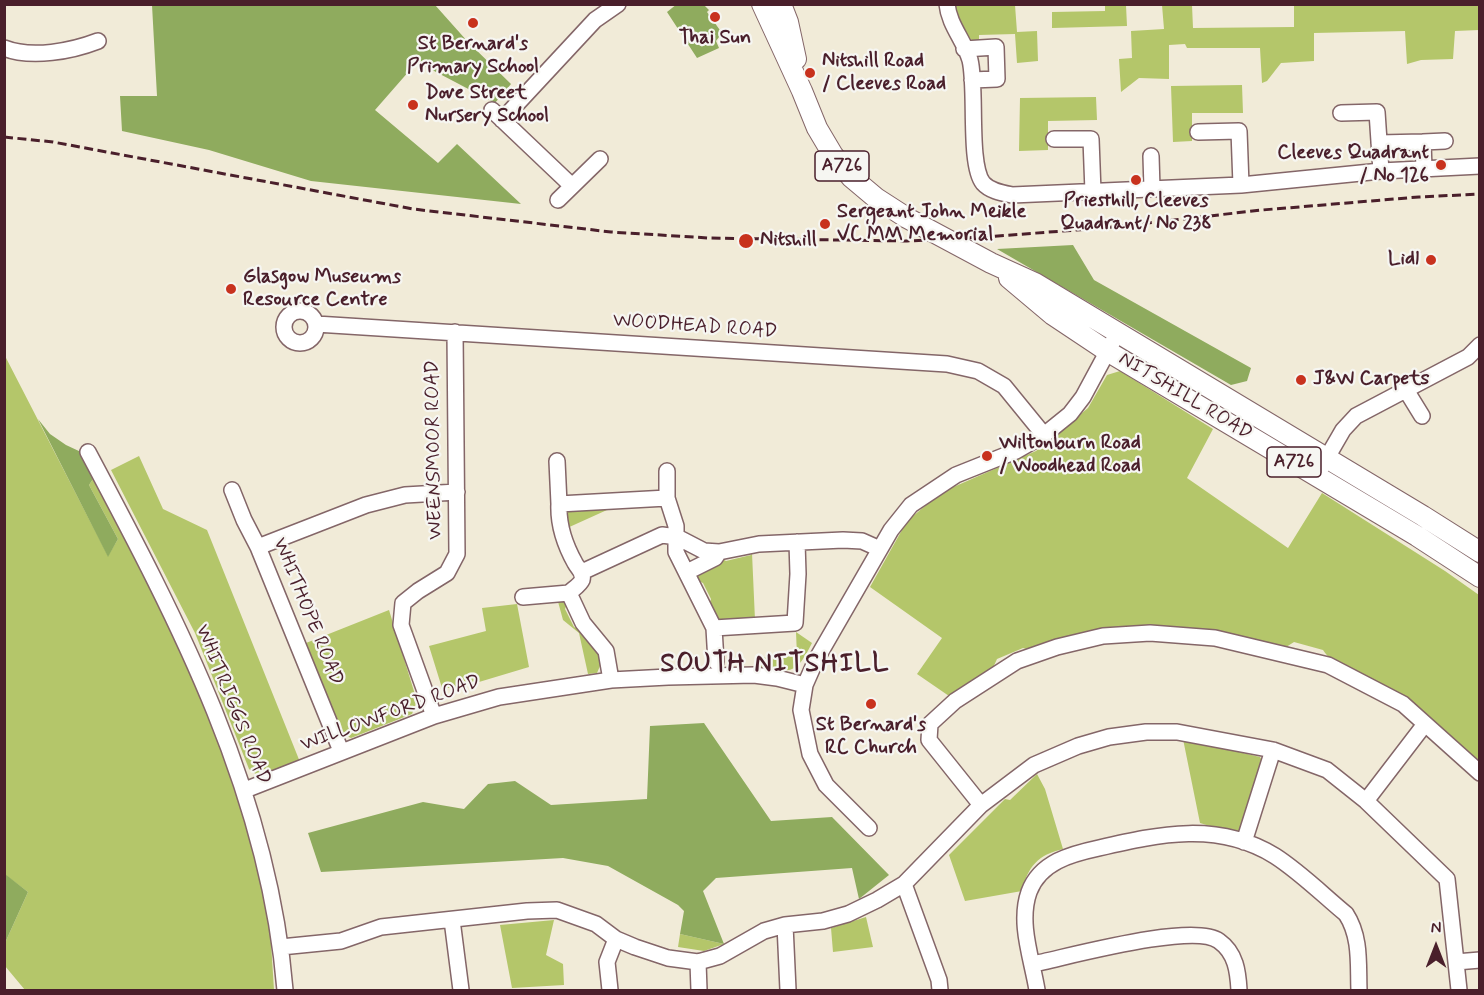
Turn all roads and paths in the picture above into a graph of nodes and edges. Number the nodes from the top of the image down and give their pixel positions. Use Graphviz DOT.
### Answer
graph roads {
  1 [pos="618,4"];
  2 [pos="762,4"];
  3 [pos="781,4"];
  4 [pos="947,4"];
  5 [pos="98,40"];
  6 [pos="4,48"];
  7 [pos="964,49"];
  8 [pos="972,80"];
  9 [pos="802,91"];
  10 [pos="1341,112"];
  11 [pos="1198,132"];
  12 [pos="1054,139"];
  13 [pos="1445,141"];
  14 [pos="1423,142"];
  15 [pos="1379,143"];
  16 [pos="1151,156"];
  17 [pos="600,159"];
  18 [pos="1479,165"];
  19 [pos="1424,169"];
  20 [pos="1381,171"];
  21 [pos="1240,185"];
  22 [pos="572,186"];
  23 [pos="1152,189"];
  24 [pos="1093,192"];
  25 [pos="558,200"];
  26 [pos="992,263"];
  27 [pos="316,324"];
  28 [pos="455,332"];
  29 [pos="1118,332"];
  30 [pos="1479,345"];
  31 [pos="1107,351"];
  32 [pos="1406,390"];
  33 [pos="1422,416"];
  34 [pos="1044,435"];
  35 [pos="88,452"];
  36 [pos="1326,458"];
  37 [pos="557,462"];
  38 [pos="667,471"];
  39 [pos="1316,476"];
  40 [pos="232,490"];
  41 [pos="457,492"];
  42 [pos="667,498"];
  43 [pos="559,504"];
  44 [pos="677,537"];
  45 [pos="797,542"];
  46 [pos="258,547"];
  47 [pos="880,549"];
  48 [pos="718,552"];
  49 [pos="1479,552"];
  50 [pos="582,572"];
  51 [pos="687,572"];
  52 [pos="1479,577"];
  53 [pos="569,593"];
  54 [pos="523,597"];
  55 [pos="714,628"];
  56 [pos="716,662"];
  57 [pos="611,680"];
  58 [pos="805,685"];
  59 [pos="434,716"];
  60 [pos="1425,724"];
  61 [pos="1273,750"];
  62 [pos="341,751"];
  63 [pos="1479,773"];
  64 [pos="245,790"];
  65 [pos="1366,801"];
  66 [pos="981,806"];
  67 [pos="869,828"];
  68 [pos="1244,842"];
  69 [pos="904,884"];
  70 [pos="452,920"];
  71 [pos="784,925"];
  72 [pos="616,939"];
  73 [pos="281,947"];
  74 [pos="1479,960"];
  75 [pos="698,962"];
  76 [pos="1456,962"];
  77 [pos="1033,964"];
  78 [pos="285,990"];
  79 [pos="461,990"];
  80 [pos="610,990"];
  81 [pos="699,990"];
  82 [pos="788,990"];
  83 [pos="940,990"];
  84 [pos="1037,990"];
  85 [pos="1239,990"];
  86 [pos="1359,990"];
  87 [pos="1459,990"];
  1 -- 22 [label="street"];
  2 -- 9 [label="main road, NITSHILL ROAD / A726"];
  3 -- 9 [label="main road, NITSHILL ROAD / A726"];
  4 -- 7 [label="street"];
  5 -- 6 [label="street"];
  7 -- 8 [label="street"];
  7 -- 8 [label="street"];
  8 -- 24 [label="street"];
  9 -- 26 [label="main road, NITSHILL ROAD / A726"];
  10 -- 15 [label="street"];
  11 -- 21 [label="street"];
  12 -- 24 [label="street"];
  13 -- 14 [label="street"];
  14 -- 15 [label="street"];
  14 -- 19 [label="street"];
  15 -- 20 [label="street"];
  16 -- 23 [label="street"];
  17 -- 22 [label="street"];
  18 -- 19 [label="street"];
  19 -- 20 [label="street"];
  20 -- 21 [label="street"];
  21 -- 23 [label="street"];
  22 -- 25 [label="street"];
  23 -- 24 [label="street"];
  26 -- 29 [label="main road, NITSHILL ROAD / A726"];
  26 -- 31 [label="main road, NITSHILL ROAD / A726"];
  27 -- 28 [label="street, WOODHEAD ROAD"];
  28 -- 34 [label="street, WOODHEAD ROAD"];
  28 -- 41 [label="street, WEENSMOOR ROAD"];
  29 -- 31 [label="street"];
  29 -- 36 [label="main road, NITSHILL ROAD / A726"];
  30 -- 32 [label="street"];
  31 -- 34 [label="street"];
  31 -- 39 [label="main road, NITSHILL ROAD / A726"];
  32 -- 33 [label="street"];
  32 -- 36 [label="street"];
  34 -- 47 [label="street"];
  35 -- 64 [label="street, WHITRIGGS ROAD"];
  36 -- 39 [label="street"];
  36 -- 49 [label="main road, NITSHILL ROAD / A726"];
  37 -- 43 [label="street"];
  38 -- 42 [label="street"];
  39 -- 52 [label="main road, NITSHILL ROAD / A726"];
  40 -- 46 [label="street, WHITHOPE ROAD"];
  41 -- 46 [label="street"];
  41 -- 59 [label="street, WEENSMOOR ROAD"];
  42 -- 43 [label="street"];
  42 -- 44 [label="street"];
  43 -- 50 [label="street"];
  44 -- 48 [label="street"];
  44 -- 50 [label="street"];
  44 -- 51 [label="street"];
  45 -- 47 [label="street"];
  45 -- 48 [label="street"];
  45 -- 55 [label="street"];
  46 -- 62 [label="street, WHITHOPE ROAD"];
  47 -- 58 [label="street"];
  48 -- 51 [label="street"];
  50 -- 53 [label="street"];
  51 -- 55 [label="street"];
  53 -- 54 [label="street"];
  53 -- 57 [label="street"];
  55 -- 56 [label="street"];
  57 -- 58 [label="street, WILLOWFORD ROAD"];
  57 -- 59 [label="street, WILLOWFORD ROAD"];
  58 -- 67 [label="street"];
  59 -- 62 [label="street, WILLOWFORD ROAD"];
  60 -- 63 [label="street"];
  60 -- 65 [label="street"];
  60 -- 66 [label="street"];
  61 -- 65 [label="street"];
  61 -- 66 [label="street"];
  61 -- 68 [label="street"];
  62 -- 64 [label="street, WILLOWFORD ROAD"];
  64 -- 73 [label="street, WHITRIGGS ROAD"];
  65 -- 76 [label="street"];
  66 -- 69 [label="street"];
  68 -- 77 [label="street"];
  68 -- 86 [label="street"];
  69 -- 71 [label="street"];
  69 -- 83 [label="street"];
  70 -- 72 [label="street"];
  70 -- 73 [label="street"];
  70 -- 79 [label="street"];
  71 -- 75 [label="street"];
  71 -- 82 [label="street"];
  72 -- 75 [label="street"];
  72 -- 80 [label="street"];
  73 -- 78 [label="street, WHITRIGGS ROAD"];
  74 -- 76 [label="street"];
  75 -- 81 [label="street"];
  76 -- 87 [label="street"];
  77 -- 84 [label="street"];
  77 -- 85 [label="street"];
}
